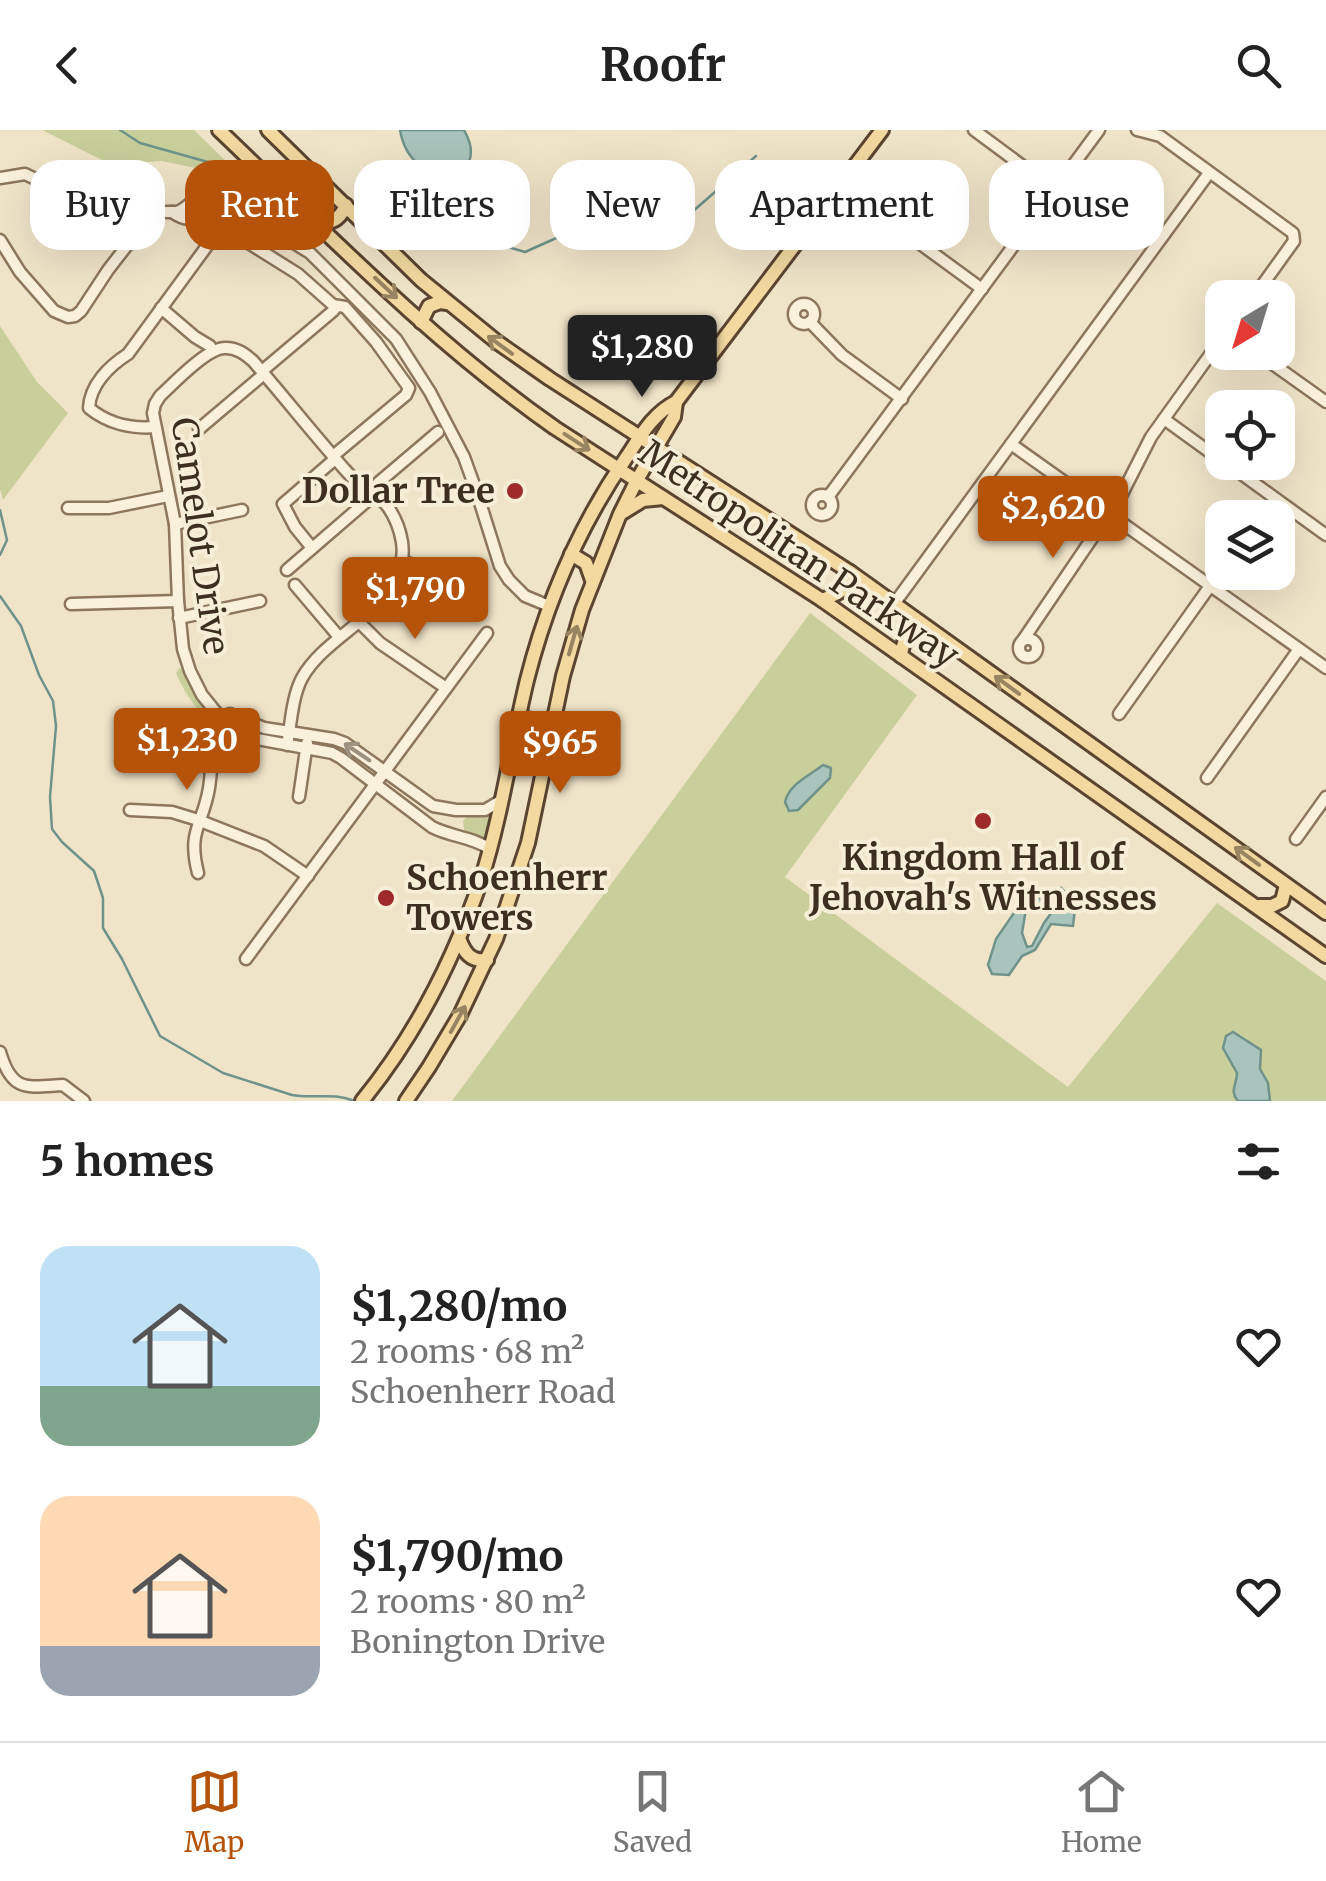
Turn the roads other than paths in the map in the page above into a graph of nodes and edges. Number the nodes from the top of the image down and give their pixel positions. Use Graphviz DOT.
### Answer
graph roads {
  1 [pos="219,130"];
  2 [pos="268,130"];
  3 [pos="882,130"];
  4 [pos="974,130"];
  5 [pos="1099,130"];
  6 [pos="1137,130"];
  7 [pos="251,160"];
  8 [pos="859,160"];
  9 [pos="1014,160"];
  10 [pos="1077,160"];
  11 [pos="1209,172"];
  12 [pos="30,176"];
  13 [pos="0,178"];
  14 [pos="346,205"];
  15 [pos="165,212"];
  16 [pos="334,221"];
  17 [pos="334,239"];
  18 [pos="0,240"];
  19 [pos="123,250"];
  20 [pos="791,250"];
  21 [pos="928,250"];
  22 [pos="1011,250"];
  23 [pos="1265,280"];
  24 [pos="982,290"];
  25 [pos="447,303"];
  26 [pos="336,306"];
  27 [pos="162,308"];
  28 [pos="421,322"];
  29 [pos="810,322"];
  30 [pos="212,351"];
  31 [pos="1205,362"];
  32 [pos="1281,370"];
  33 [pos="263,373"];
  34 [pos="902,400"];
  35 [pos="676,402"];
  36 [pos="1326,402"];
  37 [pos="1164,419"];
  38 [pos="155,427"];
  39 [pos="199,430"];
  40 [pos="438,432"];
  41 [pos="640,437"];
  42 [pos="1011,444"];
  43 [pos="656,447"];
  44 [pos="1205,448"];
  45 [pos="334,458"];
  46 [pos="618,468"];
  47 [pos="637,480"];
  48 [pos="1250,480"];
  49 [pos="372,492"];
  50 [pos="168,496"];
  51 [pos="828,497"];
  52 [pos="664,498"];
  53 [pos="68,508"];
  54 [pos="242,510"];
  55 [pos="620,514"];
  56 [pos="1109,514"];
  57 [pos="174,524"];
  58 [pos="1326,534"];
  59 [pos="312,548"];
  60 [pos="571,554"];
  61 [pos="403,561"];
  62 [pos="286,570"];
  63 [pos="850,572"];
  64 [pos="475,580"];
  65 [pos="592,580"];
  66 [pos="1205,582"];
  67 [pos="295,585"];
  68 [pos="1207,590"];
  69 [pos="1216,590"];
  70 [pos="260,600"];
  71 [pos="822,600"];
  72 [pos="178,601"];
  73 [pos="71,604"];
  74 [pos="894,604"];
  75 [pos="549,606"];
  76 [pos="180,618"];
  77 [pos="359,622"];
  78 [pos="934,632"];
  79 [pos="487,633"];
  80 [pos="339,637"];
  81 [pos="1030,637"];
  82 [pos="1299,648"];
  83 [pos="901,656"];
  84 [pos="1326,668"];
  85 [pos="446,688"];
  86 [pos="1119,714"];
  87 [pos="222,718"];
  88 [pos="518,721"];
  89 [pos="290,732"];
  90 [pos="308,734"];
  91 [pos="550,740"];
  92 [pos="287,745"];
  93 [pos="306,748"];
  94 [pos="385,772"];
  95 [pos="1206,778"];
  96 [pos="376,784"];
  97 [pos="299,797"];
  98 [pos="419,797"];
  99 [pos="503,798"];
  100 [pos="1326,798"];
  101 [pos="409,809"];
  102 [pos="130,810"];
  103 [pos="456,810"];
  104 [pos="198,820"];
  105 [pos="452,835"];
  106 [pos="1296,840"];
  107 [pos="490,849"];
  108 [pos="198,873"];
  109 [pos="308,876"];
  110 [pos="1286,885"];
  111 [pos="1257,906"];
  112 [pos="1326,913"];
  113 [pos="459,938"];
  114 [pos="1326,956"];
  115 [pos="246,958"];
  116 [pos="487,960"];
  117 [pos="0,1052"];
  118 [pos="84,1101"];
  119 [pos="362,1101"];
  120 [pos="406,1101"];
  1 -- 7 [label="main road, Metropolitan Parkway"];
  2 -- 14 [label="main road, Metropolitan Parkway"];
  3 -- 8 [label="main road"];
  4 -- 9 [label="street"];
  5 -- 10 [label="street"];
  6 -- 11 [label="street"];
  11 -- 23 [label="street"];
  11 -- 42 [label="street"];
  12 -- 13 [label="street"];
  14 -- 16 [label="main road"];
  14 -- 25 [label="main road, Metropolitan Parkway"];
  15 -- 75 [label="street"];
  17 -- 28 [label="main road, Metropolitan Parkway, one-way"];
  18 -- 19 [label="street"];
  20 -- 35 [label="main road"];
  21 -- 24 [label="street"];
  22 -- 24 [label="street"];
  24 -- 34 [label="street"];
  25 -- 28 [label="main road"];
  41 -- 25 [label="main road, Metropolitan Parkway, one-way"];
  26 -- 27 [label="street"];
  26 -- 33 [label="street"];
  26 -- 45 [label="street"];
  27 -- 30 [label="street"];
  27 -- 38 [label="street"];
  28 -- 46 [label="main road, Metropolitan Parkway, one-way"];
  29 -- 34 [label="street"];
  30 -- 33 [label="street"];
  30 -- 38 [label="street, Camelot Drive"];
  31 -- 37 [label="street"];
  32 -- 36 [label="street"];
  33 -- 39 [label="street"];
  33 -- 45 [label="street"];
  34 -- 51 [label="street"];
  35 -- 41 [label="main road"];
  35 -- 43 [label="main road"];
  37 -- 44 [label="street"];
  37 -- 56 [label="street"];
  38 -- 50 [label="street, Camelot Drive"];
  40 -- 49 [label="street"];
  41 -- 43 [label="main road, Metropolitan Parkway"];
  41 -- 46 [label="main road"];
  42 -- 56 [label="street"];
  42 -- 74 [label="street"];
  43 -- 47 [label="main road"];
  43 -- 63 [label="main road, Metropolitan Parkway"];
  45 -- 49 [label="street"];
  45 -- 59 [label="street"];
  46 -- 47 [label="main road, Metropolitan Parkway"];
  46 -- 60 [label="main road"];
  47 -- 52 [label="main road, Metropolitan Parkway"];
  47 -- 55 [label="main road"];
  48 -- 58 [label="street"];
  49 -- 59 [label="street"];
  49 -- 61 [label="street"];
  50 -- 53 [label="street"];
  50 -- 57 [label="street, Camelot Drive"];
  52 -- 55 [label="main road"];
  52 -- 71 [label="main road, Metropolitan Parkway"];
  54 -- 57 [label="street"];
  55 -- 65 [label="main road"];
  56 -- 66 [label="street"];
  56 -- 81 [label="street"];
  57 -- 72 [label="street, Camelot Drive"];
  59 -- 62 [label="street"];
  60 -- 65 [label="main road"];
  60 -- 75 [label="main road"];
  61 -- 64 [label="street"];
  61 -- 77 [label="street"];
  63 -- 71 [label="main road"];
  63 -- 74 [label="main road, Metropolitan Parkway"];
  91 -- 65 [label="main road, one-way"];
  67 -- 80 [label="street"];
  68 -- 86 [label="street"];
  69 -- 82 [label="street"];
  70 -- 76 [label="street"];
  71 -- 83 [label="main road, Metropolitan Parkway"];
  72 -- 73 [label="street"];
  72 -- 76 [label="street, Camelot Drive"];
  74 -- 78 [label="main road, Metropolitan Parkway"];
  75 -- 88 [label="main road"];
  76 -- 87 [label="street, Camelot Drive"];
  77 -- 80 [label="street"];
  77 -- 85 [label="street"];
  78 -- 83 [label="main road"];
  110 -- 78 [label="main road, Metropolitan Parkway, one-way"];
  79 -- 85 [label="street"];
  80 -- 89 [label="street"];
  82 -- 84 [label="street"];
  82 -- 95 [label="street"];
  83 -- 111 [label="main road, Metropolitan Parkway"];
  85 -- 94 [label="street"];
  87 -- 89 [label="street"];
  87 -- 92 [label="street, Camelot Drive"];
  87 -- 104 [label="street"];
  88 -- 91 [label="main road"];
  88 -- 99 [label="main road"];
  89 -- 90 [label="street"];
  89 -- 92 [label="street"];
  90 -- 93 [label="street"];
  94 -- 90 [label="street, one-way"];
  91 -- 116 [label="main road"];
  92 -- 93 [label="street, Camelot Drive"];
  93 -- 96 [label="street, Camelot Drive"];
  93 -- 97 [label="street"];
  94 -- 96 [label="street"];
  94 -- 98 [label="street"];
  96 -- 101 [label="street, Camelot Drive"];
  96 -- 109 [label="street"];
  98 -- 101 [label="street"];
  98 -- 103 [label="street"];
  99 -- 103 [label="street"];
  99 -- 107 [label="main road"];
  100 -- 106 [label="street"];
  101 -- 105 [label="street, Camelot Drive"];
  102 -- 104 [label="street"];
  103 -- 105 [label="street"];
  104 -- 108 [label="street"];
  104 -- 109 [label="street"];
  105 -- 107 [label="street, Camelot Drive"];
  107 -- 113 [label="main road"];
  109 -- 115 [label="street"];
  110 -- 111 [label="main road"];
  110 -- 112 [label="main road, Metropolitan Parkway"];
  111 -- 114 [label="main road, Metropolitan Parkway"];
  113 -- 116 [label="main road"];
  113 -- 119 [label="main road"];
  120 -- 116 [label="main road, one-way"];
  117 -- 118 [label="street"];
}
